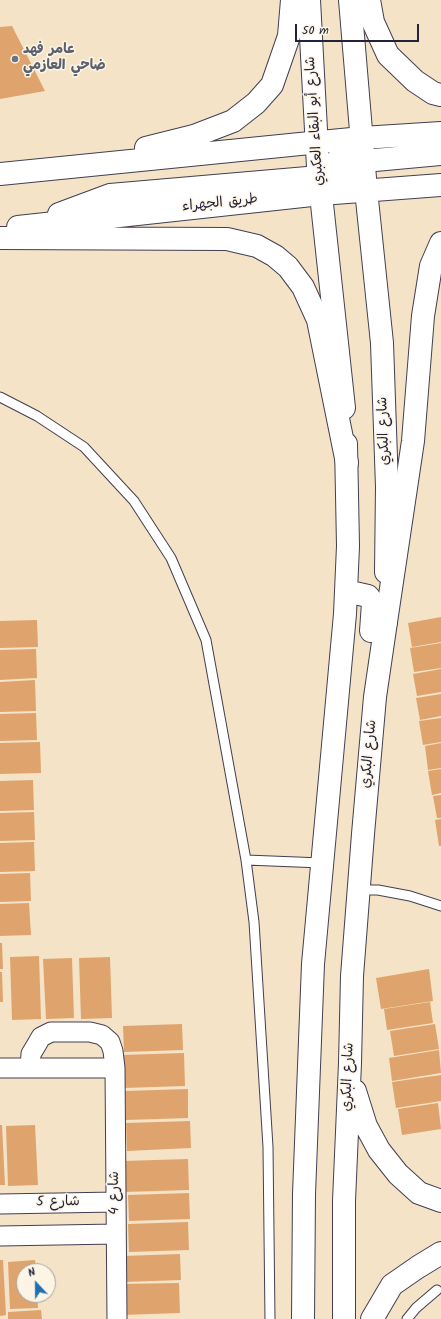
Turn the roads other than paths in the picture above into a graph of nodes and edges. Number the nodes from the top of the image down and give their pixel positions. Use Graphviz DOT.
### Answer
graph roads {
  1 [pos="292,0"];
  2 [pos="309,0"];
  3 [pos="350,0"];
  4 [pos="369,0"];
  5 [pos="441,95"];
  6 [pos="441,133"];
  7 [pos="362,138"];
  8 [pos="317,142"];
  9 [pos="441,154"];
  10 [pos="364,160"];
  11 [pos="0,173"];
  12 [pos="320,185"];
  13 [pos="441,185"];
  14 [pos="366,190"];
  15 [pos="0,229"];
  16 [pos="0,238"];
  17 [pos="441,243"];
  18 [pos="0,397"];
  19 [pos="347,463"];
  20 [pos="346,591"];
  21 [pos="386,622"];
  22 [pos="376,697"];
  23 [pos="246,860"];
  24 [pos="322,863"];
  25 [pos="358,890"];
  26 [pos="441,906"];
  27 [pos="350,1063"];
  28 [pos="0,1068"];
  29 [pos="30,1068"];
  30 [pos="115,1068"];
  31 [pos="441,1201"];
  32 [pos="116,1202"];
  33 [pos="0,1204"];
  34 [pos="116,1234"];
  35 [pos="0,1236"];
  36 [pos="441,1253"];
  37 [pos="437,1290"];
  38 [pos="117,1319"];
  39 [pos="270,1319"];
  40 [pos="303,1319"];
  41 [pos="344,1319"];
  42 [pos="372,1319"];
  43 [pos="407,1319"];
  1 -- 11 [label="main road"];
  2 -- 8 [label="main road, شارع أبو البقاء العكبري"];
  3 -- 7 [label="main road"];
  4 -- 5 [label="main road"];
  6 -- 7 [label="main road"];
  7 -- 8 [label="main road"];
  7 -- 10 [label="main road"];
  7 -- 12 [label="main road"];
  8 -- 11 [label="main road"];
  8 -- 12 [label="main road, شارع أبو البقاء العكبري"];
  9 -- 10 [label="main road"];
  10 -- 12 [label="main road"];
  10 -- 14 [label="main road"];
  12 -- 14 [label="main road"];
  12 -- 15 [label="main road"];
  12 -- 19 [label="main road"];
  13 -- 14 [label="main road"];
  14 -- 21 [label="main road, شارع البكري"];
  16 -- 19 [label="main road"];
  17 -- 21 [label="main road"];
  18 -- 23 [label="lane"];
  19 -- 20 [label="main road"];
  20 -- 22 [label="main road"];
  20 -- 24 [label="main road"];
  21 -- 22 [label="main road, شارع البكري"];
  22 -- 25 [label="main road, شارع البكري"];
  23 -- 24 [label="lane"];
  23 -- 39 [label="lane"];
  24 -- 40 [label="main road"];
  25 -- 26 [label="lane"];
  25 -- 27 [label="main road, شارع البكري"];
  27 -- 31 [label="main road"];
  27 -- 41 [label="main road, شارع البكري"];
  28 -- 29 [label="street"];
  29 -- 30 [label="street"];
  29 -- 30 [label="street, شارع 4"];
  30 -- 32 [label="street, شارع 4"];
  32 -- 33 [label="street, شارع 5"];
  32 -- 34 [label="street, شارع 4"];
  34 -- 35 [label="street"];
  34 -- 38 [label="street, شارع 4"];
  36 -- 42 [label="main road"];
  37 -- 43 [label="lane"];
}
